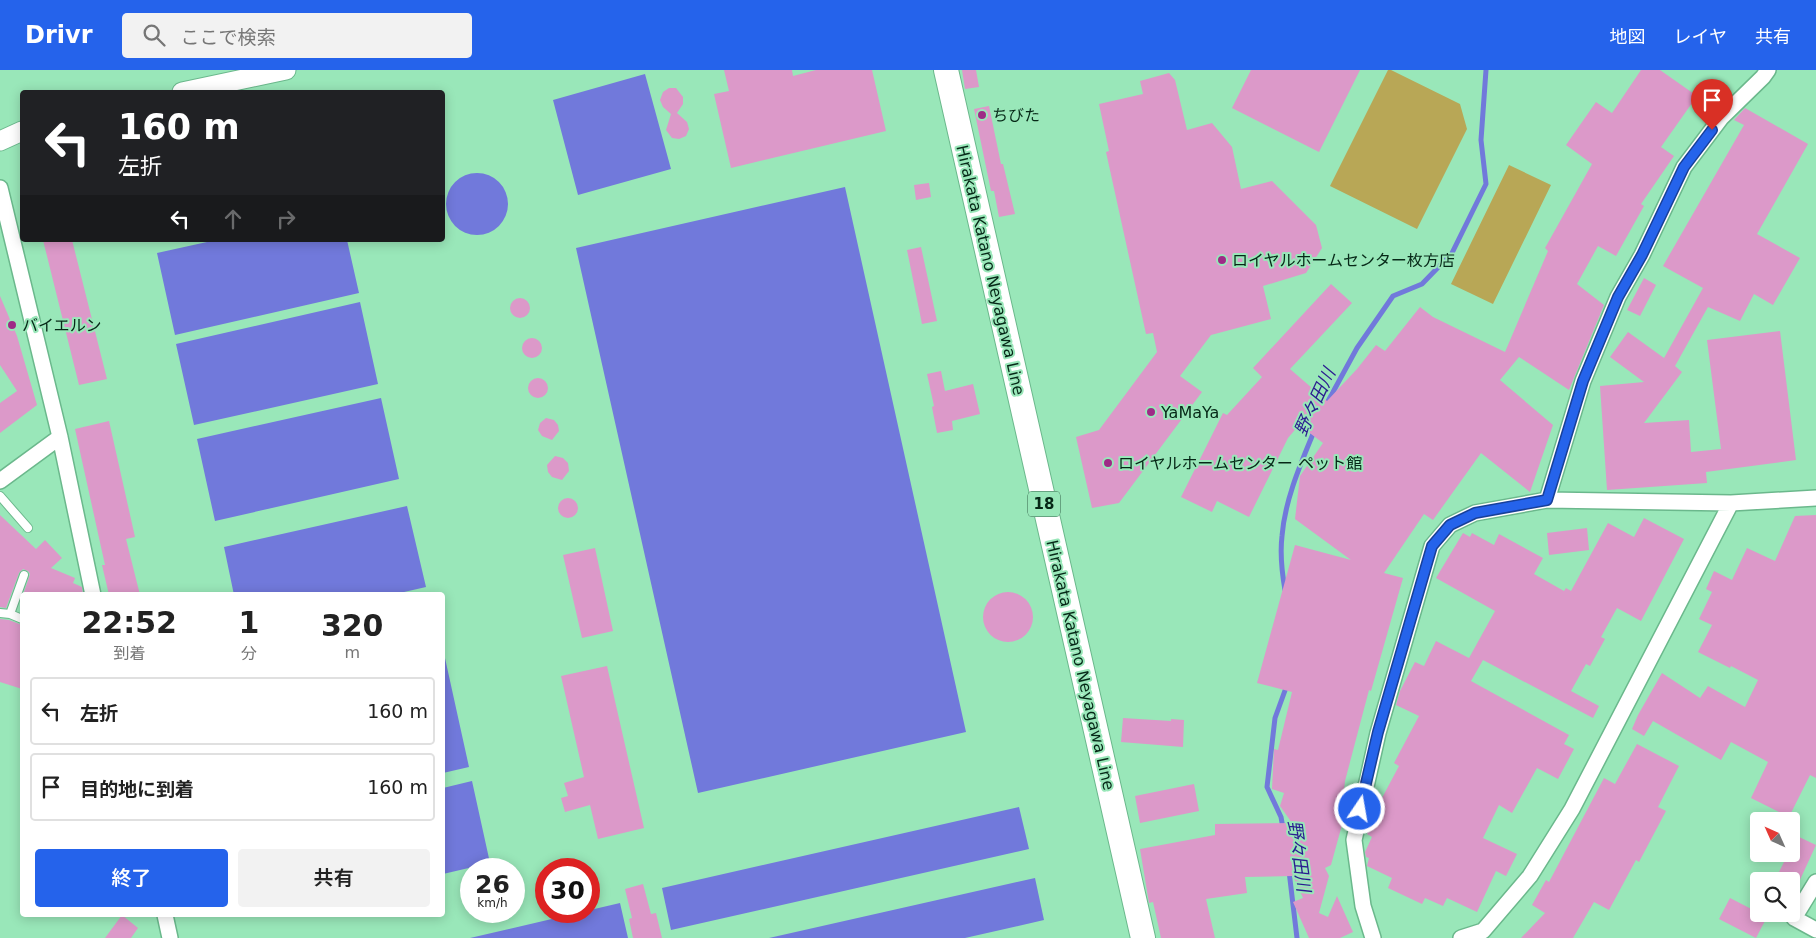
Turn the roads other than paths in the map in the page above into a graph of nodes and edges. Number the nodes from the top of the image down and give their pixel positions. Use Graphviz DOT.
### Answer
graph roads {
  1 [pos="286,70"];
  2 [pos="946,70"];
  3 [pos="1768,70"];
  4 [pos="191,90"];
  5 [pos="20,132"];
  6 [pos="0,141"];
  7 [pos="0,188"];
  8 [pos="60,437"];
  9 [pos="0,481"];
  10 [pos="0,496"];
  11 [pos="1816,498"];
  12 [pos="1547,500"];
  13 [pos="1731,503"];
  14 [pos="28,528"];
  15 [pos="24,576"];
  16 [pos="92,592"];
  17 [pos="0,613"];
  18 [pos="10,614"];
  19 [pos="20,619"];
  20 [pos="1816,882"];
  21 [pos="165,917"];
  22 [pos="1812,928"];
  23 [pos="170,938"];
  24 [pos="1143,938"];
  25 [pos="1372,938"];
  26 [pos="1461,938"];
  1 -- 4 [label="street"];
  2 -- 24 [label="main road, Hirakata Katano Neyagawa Line / 18"];
  3 -- 12 [label="street"];
  5 -- 6 [label="street"];
  7 -- 8 [label="street"];
  8 -- 9 [label="street"];
  8 -- 16 [label="street"];
  10 -- 14 [label="lane"];
  11 -- 13 [label="street"];
  12 -- 13 [label="street"];
  12 -- 25 [label="street"];
  13 -- 26 [label="street"];
  15 -- 18 [label="lane"];
  17 -- 18 [label="lane"];
  18 -- 19 [label="lane"];
  20 -- 22 [label="street"];
  21 -- 23 [label="street"];
}
